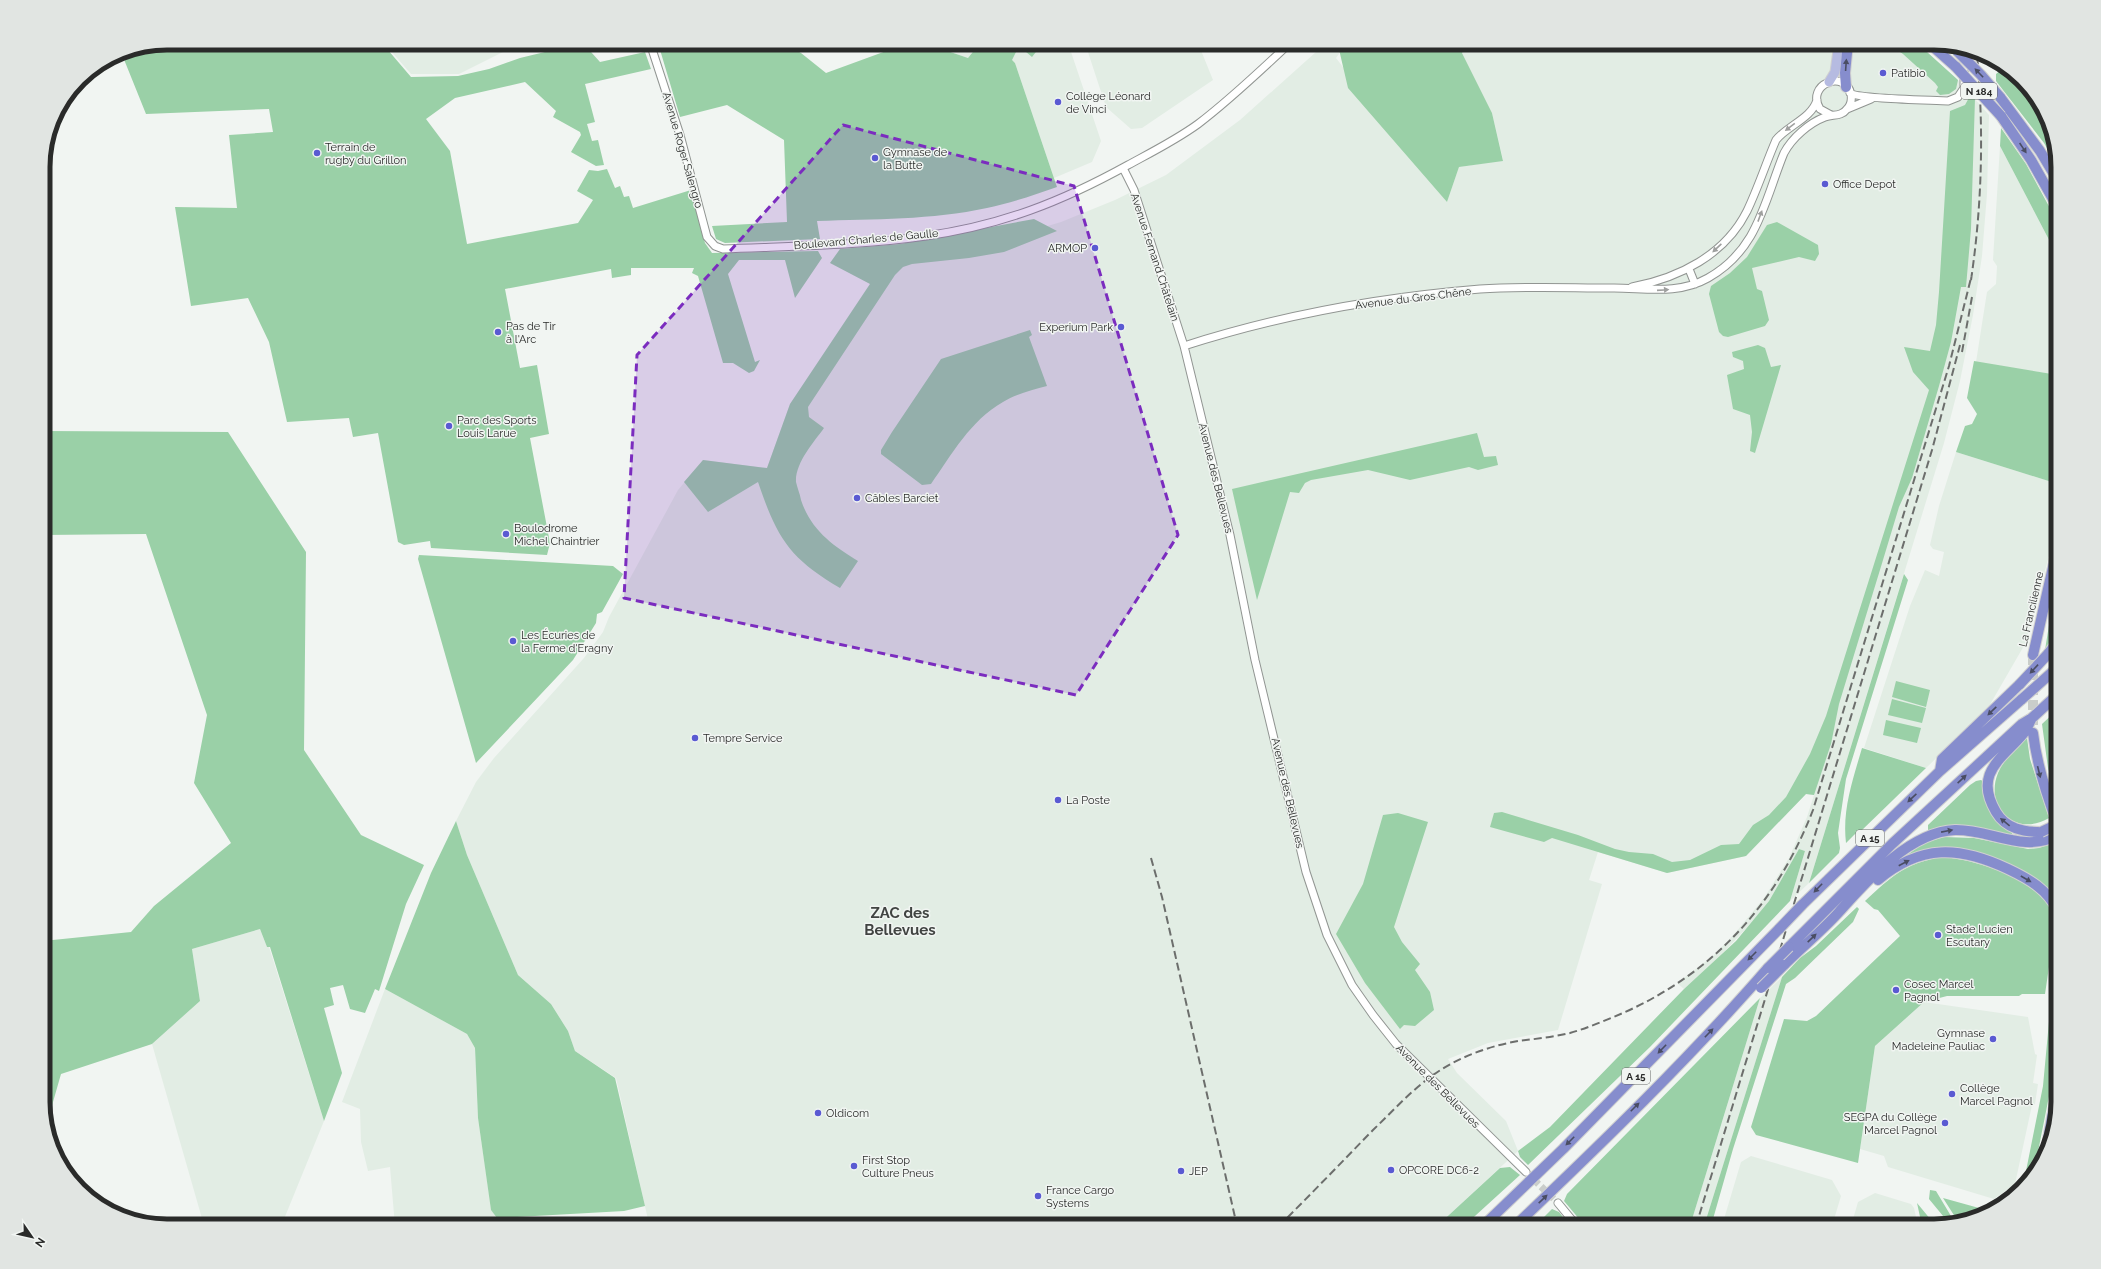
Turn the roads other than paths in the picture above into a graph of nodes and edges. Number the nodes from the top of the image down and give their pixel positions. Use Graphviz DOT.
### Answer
graph roads {
  1 [pos="652,50"];
  2 [pos="1282,50"];
  3 [pos="1838,50"];
  4 [pos="1847,50"];
  5 [pos="1936,50"];
  6 [pos="1938,50"];
  7 [pos="1958,53"];
  8 [pos="1960,53"];
  9 [pos="1945,56"];
  10 [pos="1829,82"];
  11 [pos="1848,90"];
  12 [pos="1875,98"];
  13 [pos="1817,100"];
  14 [pos="1847,110"];
  15 [pos="1831,115"];
  16 [pos="1123,168"];
  17 [pos="2051,170"];
  18 [pos="2051,196"];
  19 [pos="723,249"];
  20 [pos="1689,269"];
  21 [pos="1696,284"];
  22 [pos="1624,288"];
  23 [pos="1184,346"];
  24 [pos="2051,573"];
  25 [pos="2051,590"];
  26 [pos="2036,634"];
  27 [pos="2051,650"];
  28 [pos="2033,655"];
  29 [pos="2051,673"];
  30 [pos="2051,700"];
  31 [pos="2026,730"];
  32 [pos="1940,771"];
  33 [pos="2051,808"];
  34 [pos="2051,830"];
  35 [pos="2044,836"];
  36 [pos="2051,836"];
  37 [pos="2051,900"];
  38 [pos="1840,912"];
  39 [pos="1733,1008"];
  40 [pos="1526,1172"];
  41 [pos="1558,1203"];
  42 [pos="1490,1219"];
  43 [pos="1522,1219"];
  44 [pos="1572,1219"];
  1 -- 19 [label="street, Avenue Roger Salengro"];
  2 -- 16 [label="street, Boulevard Charles de Gaulle"];
  3 -- 10 [label="main road"];
  11 -- 4 [label="highway, one-way"];
  5 -- 9 [label="highway"];
  6 -- 9 [label="highway, N 184"];
  7 -- 12 [label="street"];
  17 -- 8 [label="highway, N 184, one-way, bridge"];
  9 -- 18 [label="highway, N 184, one-way, bridge"];
  10 -- 11 [label="street"];
  10 -- 13 [label="street"];
  11 -- 12 [label="street"];
  11 -- 14 [label="street"];
  12 -- 14 [label="street"];
  13 -- 15 [label="street"];
  13 -- 20 [label="street, Avenue du Gros Chêne, one-way"];
  14 -- 15 [label="street"];
  21 -- 15 [label="street, Avenue du Gros Chêne, one-way"];
  16 -- 19 [label="street, Boulevard Charles de Gaulle"];
  16 -- 23 [label="street, Avenue Fernand Châtelain"];
  20 -- 21 [label="street"];
  20 -- 22 [label="street, Avenue du Gros Chêne"];
  22 -- 21 [label="street, Avenue du Gros Chêne, one-way"];
  22 -- 23 [label="street, Avenue du Gros Chêne"];
  23 -- 40 [label="street, Avenue des Bellevues"];
  24 -- 26 [label="highway, La Francilienne"];
  25 -- 26 [label="highway"];
  26 -- 28 [label="highway, La Francilienne"];
  27 -- 32 [label="highway, one-way, bridge"];
  29 -- 32 [label="highway, A 15, bridge"];
  30 -- 31 [label="highway, A 15, bridge"];
  31 -- 33 [label="highway, one-way"];
  35 -- 31 [label="highway, one-way"];
  39 -- 31 [label="highway, A 15, one-way, bridge"];
  32 -- 42 [label="highway, A 15, one-way, bridge"];
  34 -- 35 [label="highway, bridge"];
  35 -- 36 [label="highway"];
  38 -- 35 [label="highway, one-way"];
  38 -- 37 [label="highway, one-way"];
  39 -- 38 [label="highway, one-way, bridge"];
  43 -- 39 [label="highway, A 15, one-way"];
  41 -- 44 [label="street"];
}
